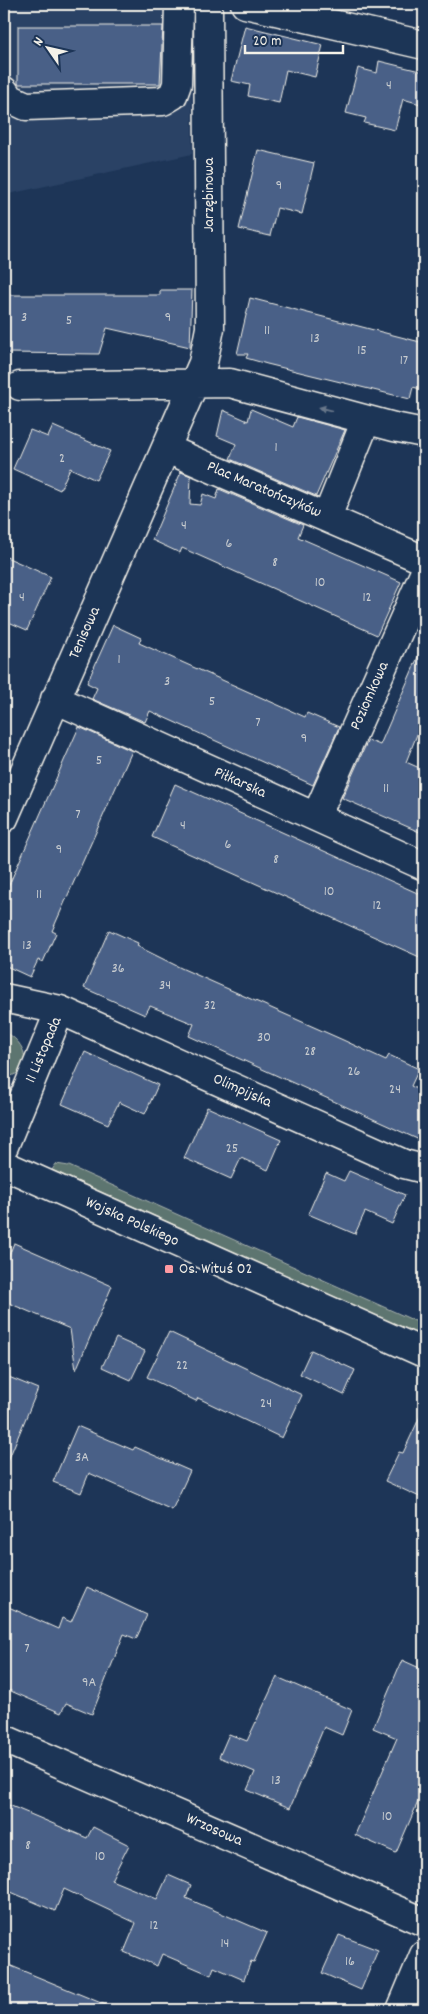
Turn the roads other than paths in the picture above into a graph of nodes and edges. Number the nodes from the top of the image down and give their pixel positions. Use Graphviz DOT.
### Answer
graph roads {
  1 [pos="179,4"];
  2 [pos="208,4"];
  3 [pos="245,4"];
  4 [pos="424,45"];
  5 [pos="4,91"];
  6 [pos="194,384"];
  7 [pos="20,386"];
  8 [pos="366,420"];
  9 [pos="424,433"];
  10 [pos="167,449"];
  11 [pos="327,517"];
  12 [pos="424,560"];
  13 [pos="424,574"];
  14 [pos="55,699"];
  15 [pos="316,817"];
  16 [pos="4,818"];
  17 [pos="424,866"];
  18 [pos="4,998"];
  19 [pos="60,1010"];
  20 [pos="4,1146"];
  21 [pos="4,1165"];
  22 [pos="424,1169"];
  23 [pos="424,1353"];
  24 [pos="4,1739"];
  25 [pos="424,1922"];
  26 [pos="424,1955"];
  27 [pos="401,2010"];
  1 -- 5 [label="street"];
  2 -- 6 [label="street, Jarzębinowa"];
  3 -- 4 [label="street"];
  6 -- 7 [label="street"];
  8 -- 6 [label="street, one-way"];
  6 -- 10 [label="street"];
  8 -- 9 [label="street"];
  8 -- 11 [label="street"];
  10 -- 11 [label="street, Plac Maratończyków"];
  10 -- 14 [label="street, Tenisowa"];
  11 -- 12 [label="street, Plac Maratończyków"];
  13 -- 15 [label="street, Poziomkowa"];
  14 -- 15 [label="street, Piłkarska"];
  14 -- 16 [label="street, Tenisowa"];
  15 -- 17 [label="street, Piłkarska"];
  18 -- 19 [label="street"];
  19 -- 20 [label="street, 11 Listopada"];
  19 -- 22 [label="street, Olimpijska"];
  21 -- 23 [label="street, Wojska Polskiego"];
  24 -- 25 [label="street, Wrzosowa"];
  26 -- 27 [label="street"];
}
